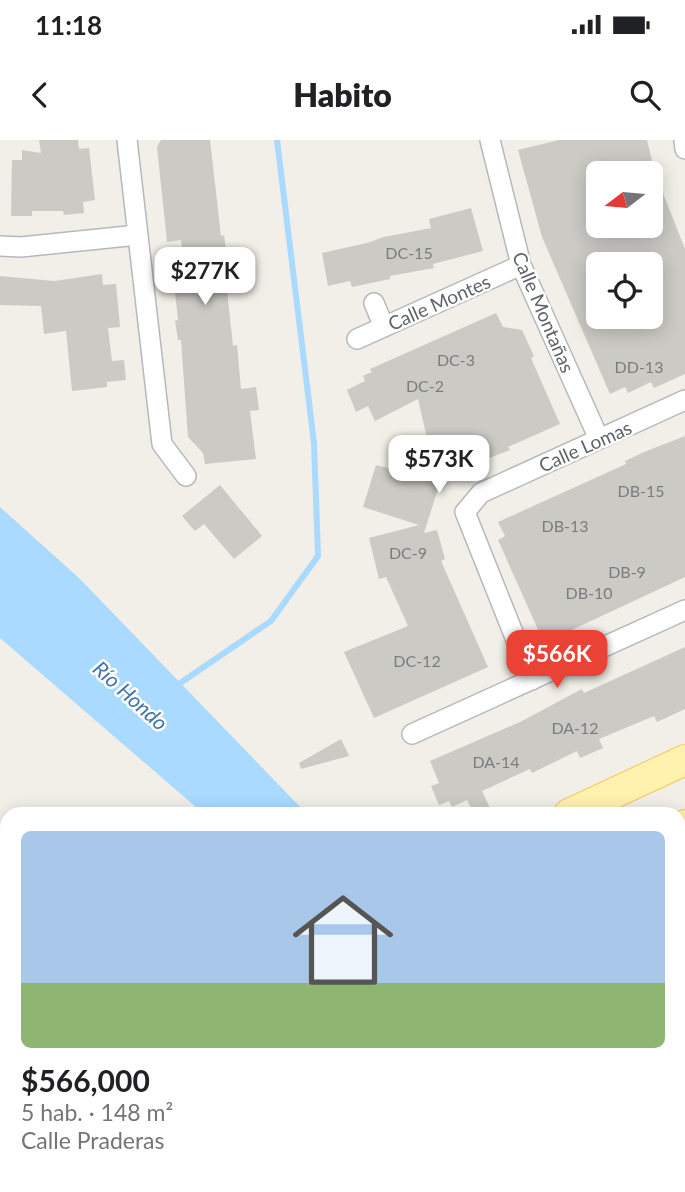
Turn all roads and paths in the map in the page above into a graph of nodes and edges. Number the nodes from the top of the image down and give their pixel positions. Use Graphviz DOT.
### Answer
graph roads {
  1 [pos="127,140"];
  2 [pos="490,140"];
  3 [pos="684,140"];
  4 [pos="685,149"];
  5 [pos="138,235"];
  6 [pos="0,246"];
  7 [pos="521,265"];
  8 [pos="374,303"];
  9 [pos="384,327"];
  10 [pos="357,340"];
  11 [pos="685,400"];
  12 [pos="599,439"];
  13 [pos="186,477"];
  14 [pos="685,610"];
  15 [pos="532,680"];
  16 [pos="411,734"];
  17 [pos="685,760"];
  18 [pos="584,807"];
  1 -- 5 [label="street"];
  2 -- 7 [label="street, Calle Montañas"];
  3 -- 4 [label="street"];
  5 -- 6 [label="street"];
  5 -- 13 [label="street"];
  7 -- 9 [label="street, Calle Montes"];
  7 -- 12 [label="street, Calle Montañas"];
  8 -- 9 [label="street"];
  9 -- 10 [label="street, Calle Montes"];
  11 -- 12 [label="street, Calle Lomas"];
  12 -- 15 [label="street, Calle Lomas"];
  14 -- 15 [label="street"];
  15 -- 16 [label="street"];
  17 -- 18 [label="main road"];
}
